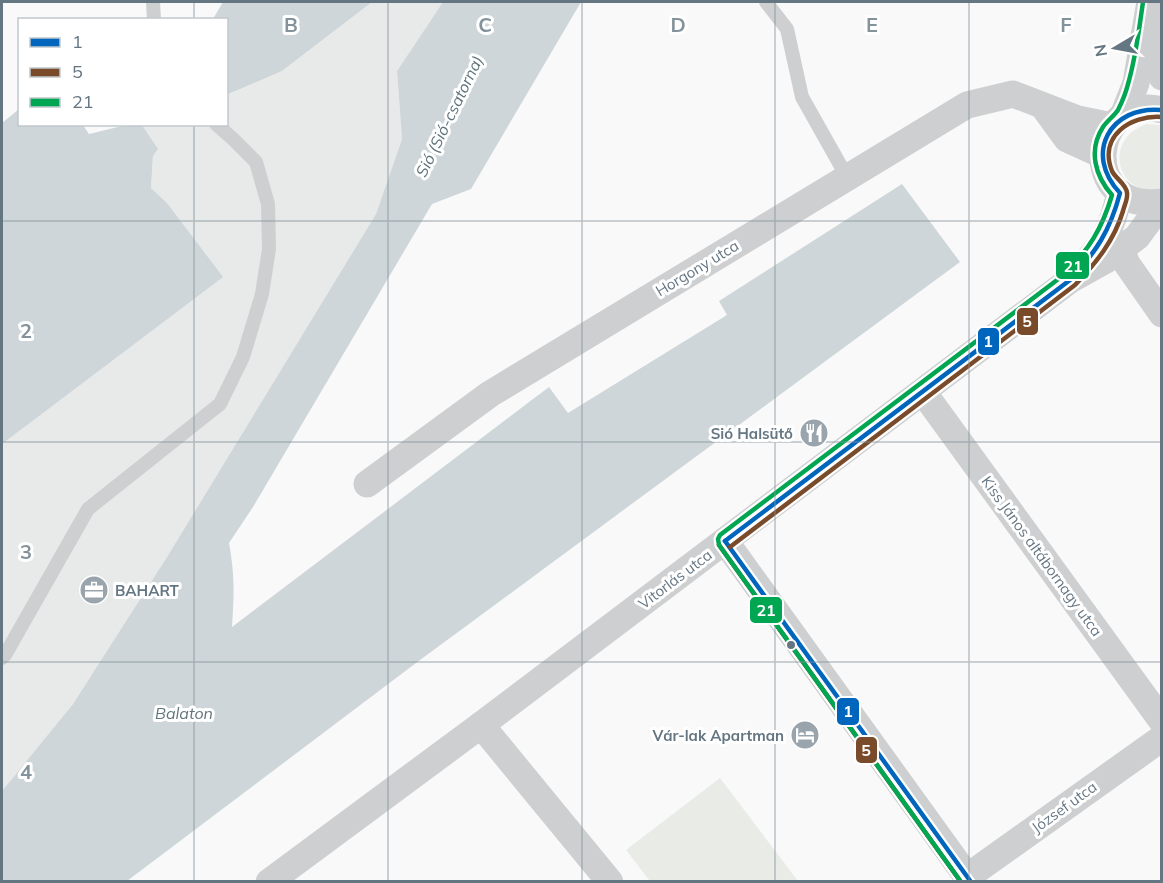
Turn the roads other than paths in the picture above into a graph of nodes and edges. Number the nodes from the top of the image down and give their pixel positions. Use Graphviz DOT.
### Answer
graph roads {
  1 [pos="153,2"];
  2 [pos="766,2"];
  3 [pos="1150,2"];
  4 [pos="1159,2"];
  5 [pos="154,18"];
  6 [pos="1161,77"];
  7 [pos="1043,106"];
  8 [pos="1161,110"];
  9 [pos="1118,121"];
  10 [pos="218,126"];
  11 [pos="1101,155"];
  12 [pos="847,177"];
  13 [pos="1120,193"];
  14 [pos="1161,203"];
  15 [pos="1121,250"];
  16 [pos="1070,280"];
  17 [pos="1161,314"];
  18 [pos="923,392"];
  19 [pos="367,484"];
  20 [pos="725,541"];
  21 [pos="2,658"];
  22 [pos="1161,721"];
  23 [pos="481,724"];
  24 [pos="1161,738"];
  25 [pos="969,879"];
  26 [pos="269,882"];
  27 [pos="610,882"];
  1 -- 5 [label="lane"];
  2 -- 12 [label="lane"];
  3 -- 9 [label="street"];
  4 -- 6 [label="street"];
  7 -- 9 [label="street, Horgony utca"];
  7 -- 11 [label="street"];
  7 -- 12 [label="street, Horgony utca"];
  8 -- 9 [label="street"];
  9 -- 11 [label="street"];
  10 -- 21 [label="lane"];
  11 -- 13 [label="street"];
  12 -- 19 [label="street, Horgony utca"];
  13 -- 14 [label="street, Vitorlás utca"];
  13 -- 16 [label="street, Vitorlás utca"];
  14 -- 15 [label="street, Vitorlás utca"];
  15 -- 16 [label="street, Vitorlás utca"];
  15 -- 17 [label="street"];
  16 -- 18 [label="street, Vitorlás utca"];
  18 -- 20 [label="street, Vitorlás utca"];
  18 -- 22 [label="street, Kiss János altábornagy utca"];
  20 -- 23 [label="street, Vitorlás utca"];
  20 -- 25 [label="street"];
  23 -- 26 [label="street, Vitorlás utca"];
  23 -- 27 [label="street"];
  24 -- 25 [label="street, József utca"];
}
